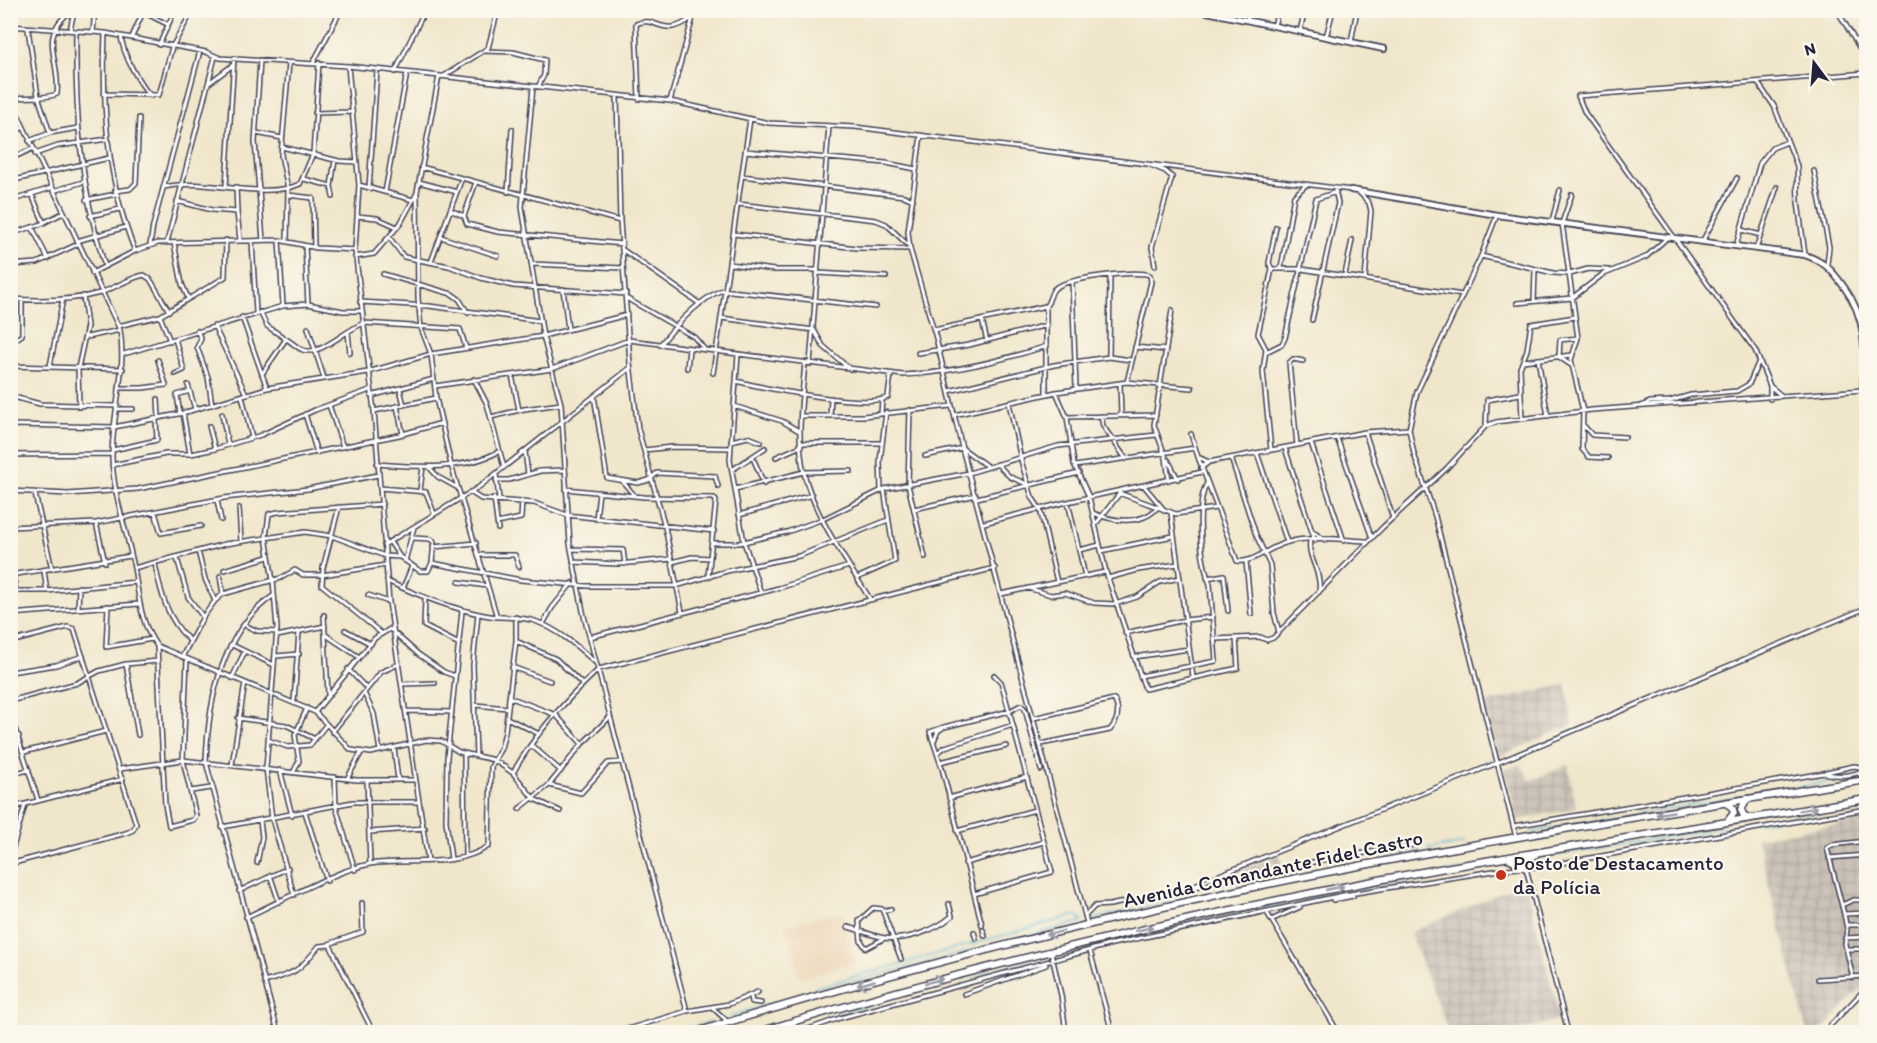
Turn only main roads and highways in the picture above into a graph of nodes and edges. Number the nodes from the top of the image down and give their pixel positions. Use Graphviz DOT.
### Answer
graph roads {
  1 [pos="1861,778"];
  2 [pos="1747,799"];
  3 [pos="1866,800"];
  4 [pos="1723,803"];
  5 [pos="1751,818"];
  6 [pos="1726,822"];
  7 [pos="1537,853"];
  8 [pos="1509,858"];
  9 [pos="696,1032"];
  10 [pos="759,1032"];
  1 -- 2 [label="highway, Avenida Comandante Fidel Castro"];
  2 -- 4 [label="highway, Avenida Comandante Fidel Castro"];
  2 -- 5 [label="highway"];
  5 -- 3 [label="highway, Avenida Comandante Fidel Castro, one-way"];
  4 -- 6 [label="highway"];
  4 -- 9 [label="highway, Avenida Comandante Fidel Castro, one-way"];
  5 -- 6 [label="highway, Avenida Comandante Fidel Castro"];
  6 -- 7 [label="highway, Avenida Comandante Fidel Castro"];
  7 -- 8 [label="highway, Avenida Comandante Fidel Castro"];
  7 -- 8 [label="highway"];
  10 -- 8 [label="highway, Avenida Comandante Fidel Castro, one-way"];
}
